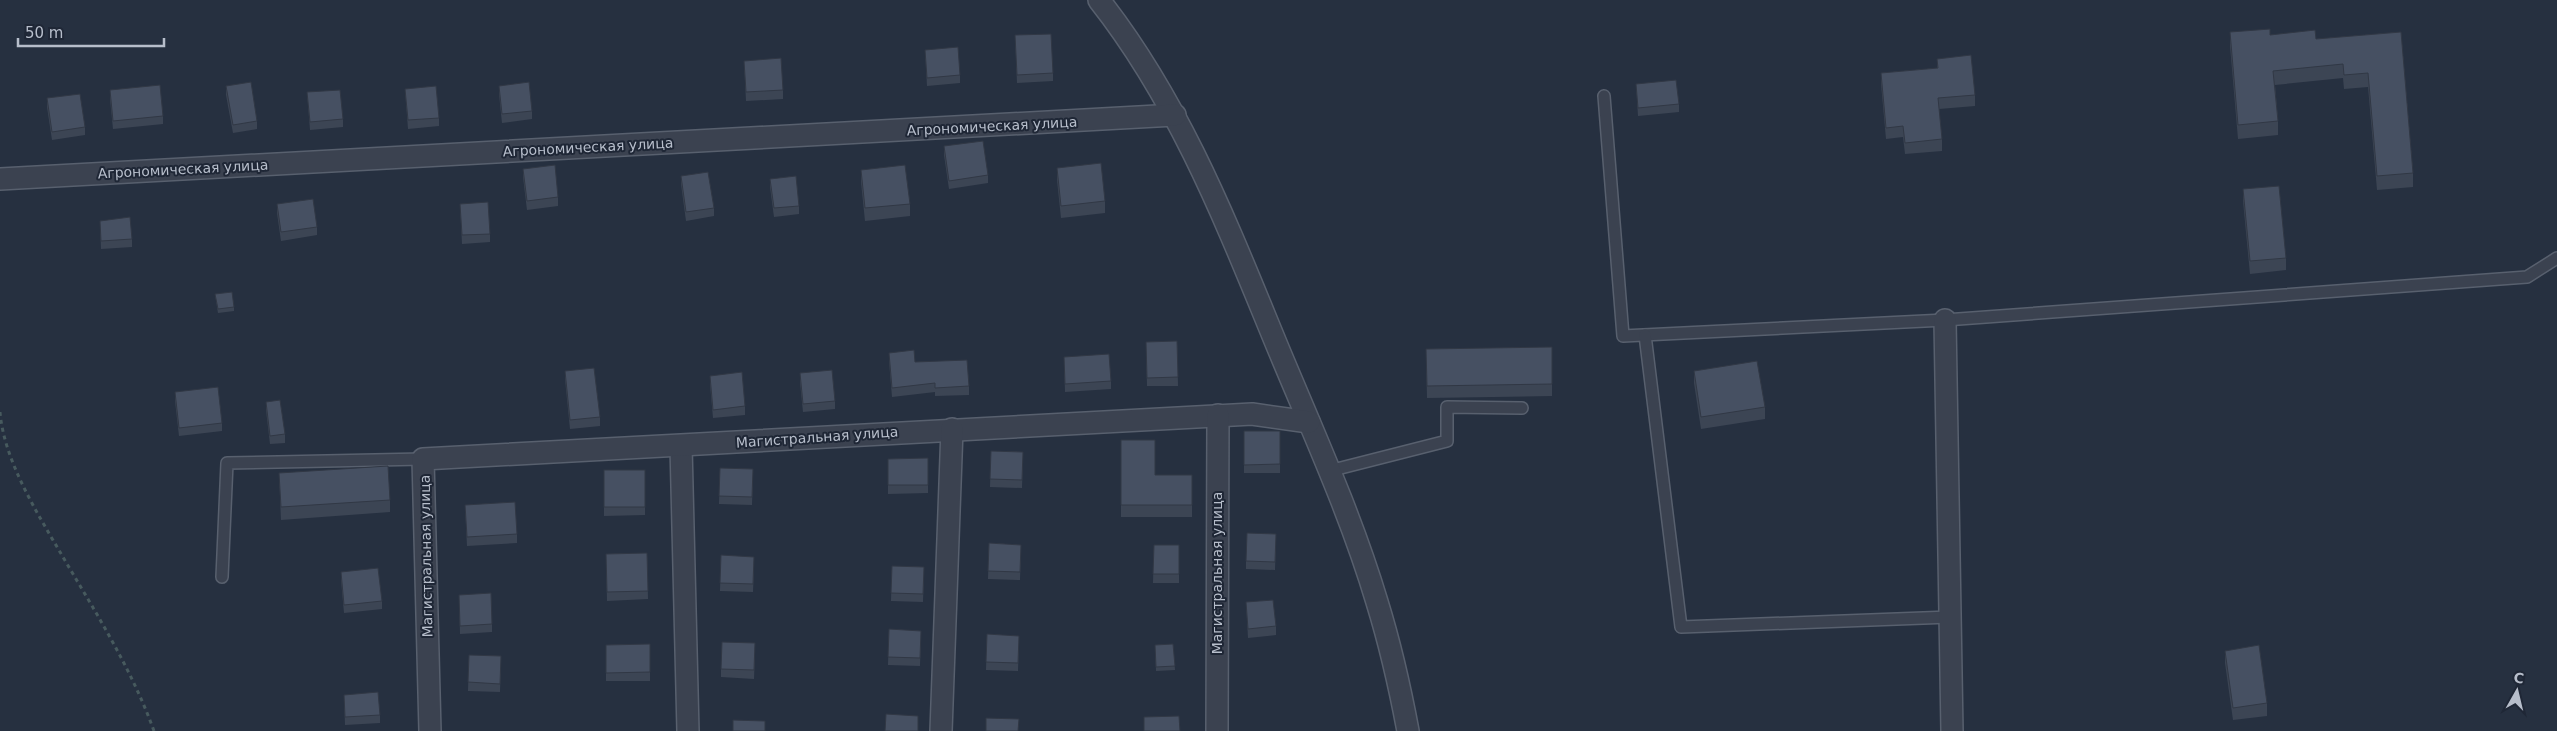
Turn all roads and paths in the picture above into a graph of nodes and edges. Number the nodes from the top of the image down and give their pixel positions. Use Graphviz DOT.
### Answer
graph roads {
  1 [pos="1099,0"];
  2 [pos="1604,96"];
  3 [pos="1175,115"];
  4 [pos="0,178"];
  5 [pos="2557,258"];
  6 [pos="1945,320"];
  7 [pos="1645,335"];
  8 [pos="1522,408"];
  9 [pos="0,412"];
  10 [pos="1218,416"];
  11 [pos="1308,422"];
  12 [pos="952,429"];
  13 [pos="681,446"];
  14 [pos="423,459"];
  15 [pos="1329,471"];
  16 [pos="222,577"];
  17 [pos="1950,617"];
  18 [pos="154,731"];
  19 [pos="430,731"];
  20 [pos="688,731"];
  21 [pos="941,731"];
  22 [pos="1217,731"];
  23 [pos="1408,731"];
  24 [pos="1952,731"];
  1 -- 3 [label="street"];
  2 -- 7 [label="lane"];
  3 -- 4 [label="street, Агрономическая улица"];
  3 -- 11 [label="street"];
  5 -- 6 [label="lane"];
  6 -- 7 [label="lane"];
  6 -- 17 [label="street"];
  7 -- 17 [label="lane"];
  8 -- 15 [label="lane"];
  9 -- 18 [label="path"];
  10 -- 11 [label="street, Магистральная улица"];
  10 -- 12 [label="street, Магистральная улица"];
  10 -- 22 [label="street, Магистральная улица"];
  11 -- 15 [label="street"];
  12 -- 13 [label="street, Магистральная улица"];
  12 -- 21 [label="street"];
  13 -- 14 [label="street, Магистральная улица"];
  13 -- 20 [label="street"];
  14 -- 16 [label="lane"];
  14 -- 19 [label="street, Магистральная улица"];
  15 -- 23 [label="street"];
  17 -- 24 [label="street"];
}
